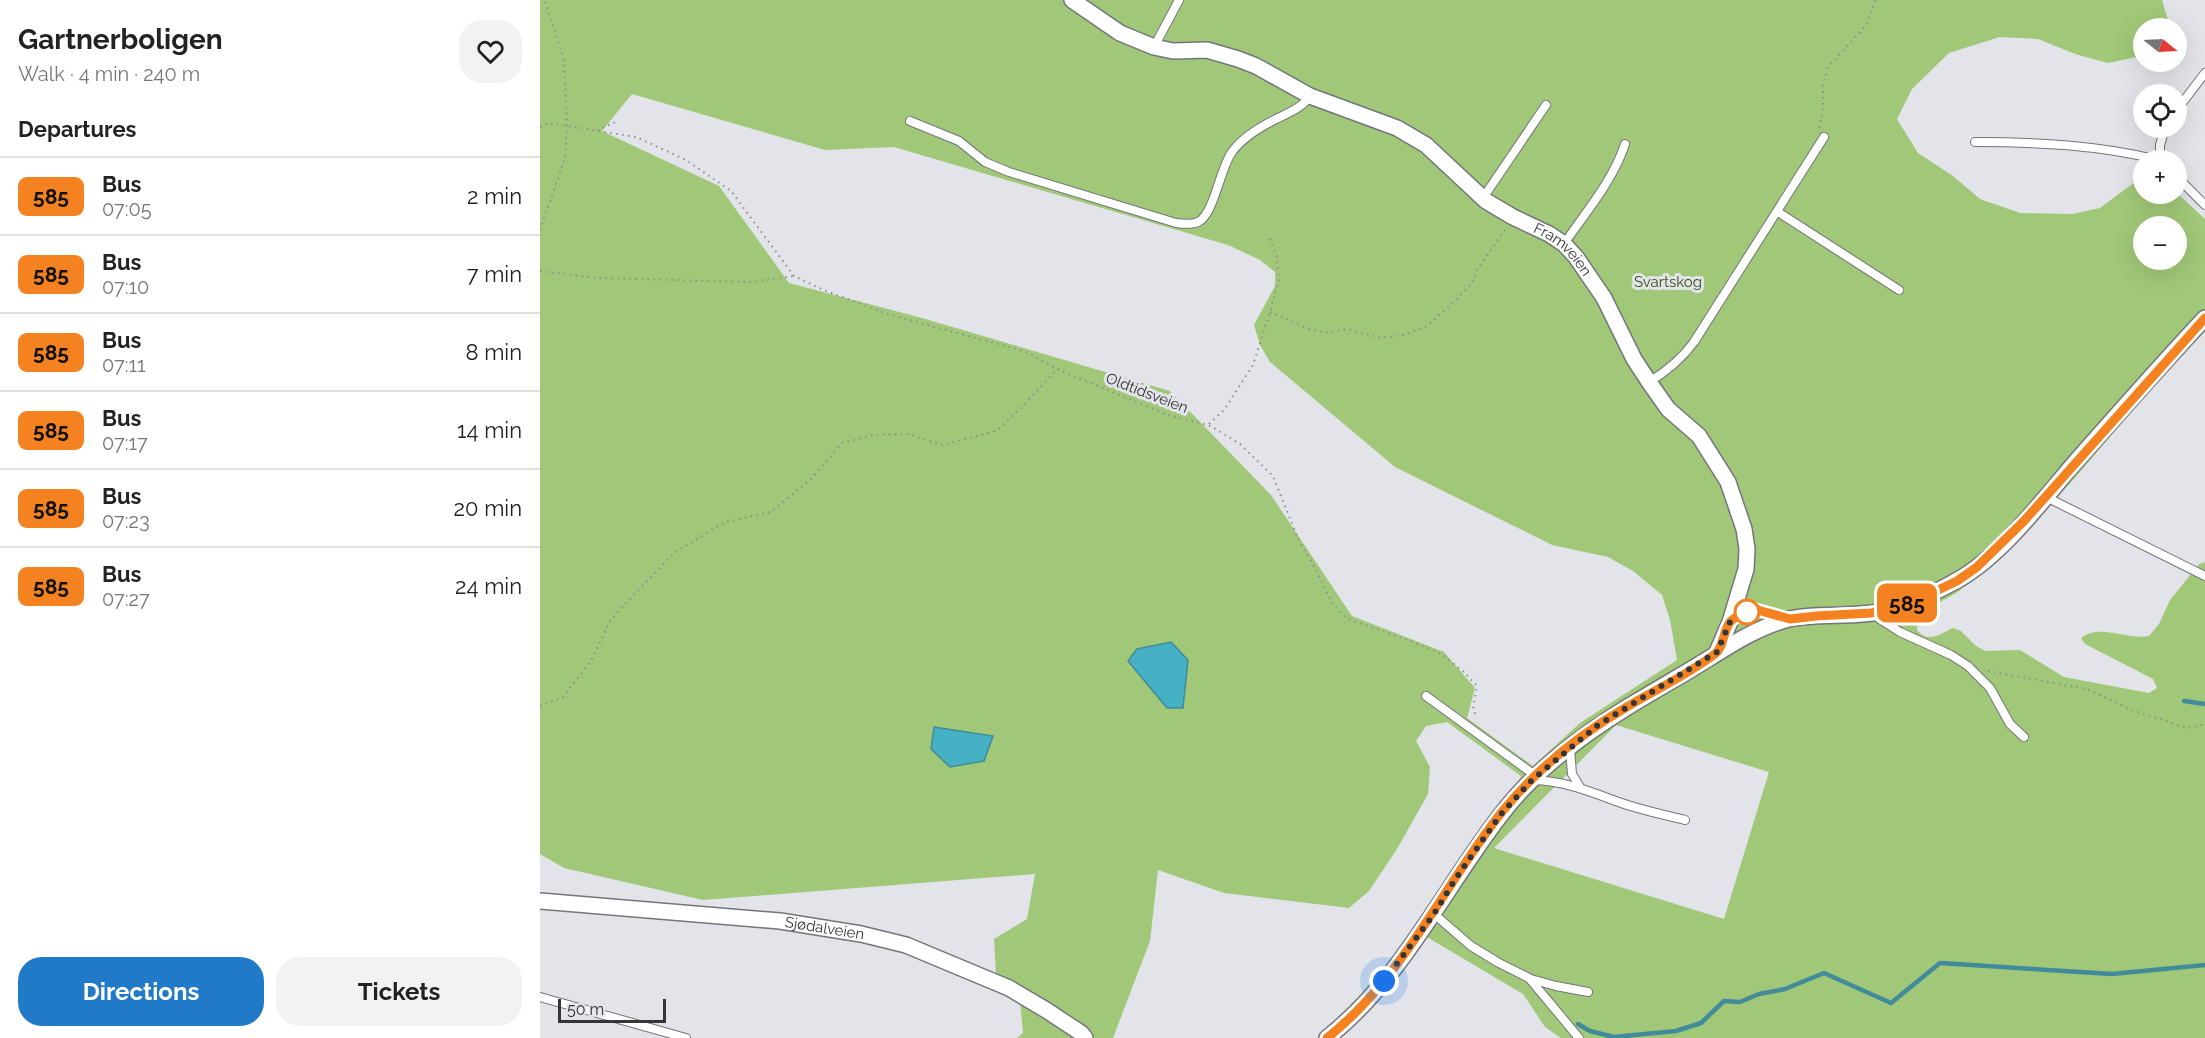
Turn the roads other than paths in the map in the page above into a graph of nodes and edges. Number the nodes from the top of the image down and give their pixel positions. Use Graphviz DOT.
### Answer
graph roads {
  1 [pos="1072,0"];
  2 [pos="1179,0"];
  3 [pos="1154,47"];
  4 [pos="2205,73"];
  5 [pos="1310,96"];
  6 [pos="2187,97"];
  7 [pos="1546,105"];
  8 [pos="910,121"];
  9 [pos="1821,134"];
  10 [pos="1975,142"];
  11 [pos="1625,144"];
  12 [pos="2133,154"];
  13 [pos="2187,187"];
  14 [pos="1483,198"];
  15 [pos="2205,205"];
  16 [pos="1778,212"];
  17 [pos="1564,244"];
  18 [pos="1899,290"];
  19 [pos="2205,318"];
  20 [pos="1649,382"];
  21 [pos="2046,497"];
  22 [pos="2205,576"];
  23 [pos="1871,613"];
  24 [pos="1790,619"];
  25 [pos="1730,622"];
  26 [pos="1717,652"];
  27 [pos="1426,696"];
  28 [pos="2024,737"];
  29 [pos="1570,746"];
  30 [pos="1534,778"];
  31 [pos="1580,787"];
  32 [pos="1684,820"];
  33 [pos="540,901"];
  34 [pos="1434,914"];
  35 [pos="1529,978"];
  36 [pos="1588,992"];
  37 [pos="540,997"];
  38 [pos="686,1038"];
  39 [pos="1085,1038"];
  40 [pos="1327,1038"];
  41 [pos="1578,1038"];
  1 -- 3 [label="street, Framveien"];
  2 -- 3 [label="lane"];
  3 -- 5 [label="street, Framveien"];
  4 -- 6 [label="lane"];
  5 -- 8 [label="lane"];
  5 -- 14 [label="street, Framveien"];
  7 -- 14 [label="lane"];
  9 -- 16 [label="lane"];
  10 -- 12 [label="lane"];
  11 -- 17 [label="lane"];
  13 -- 15 [label="lane"];
  14 -- 17 [label="street, Framveien"];
  16 -- 18 [label="lane"];
  16 -- 20 [label="lane"];
  17 -- 20 [label="street, Framveien"];
  19 -- 21 [label="street"];
  20 -- 25 [label="street, Framveien"];
  21 -- 22 [label="lane"];
  21 -- 23 [label="street"];
  23 -- 24 [label="street"];
  23 -- 28 [label="lane"];
  24 -- 25 [label="lane"];
  24 -- 26 [label="street"];
  25 -- 26 [label="street, Framveien"];
  26 -- 29 [label="street"];
  27 -- 30 [label="lane"];
  29 -- 30 [label="street"];
  29 -- 31 [label="lane"];
  30 -- 31 [label="lane"];
  30 -- 34 [label="street"];
  31 -- 32 [label="lane"];
  33 -- 39 [label="street, Sjødalveien"];
  34 -- 35 [label="lane"];
  34 -- 40 [label="street"];
  35 -- 36 [label="lane"];
  35 -- 41 [label="lane"];
  37 -- 38 [label="lane"];
}
